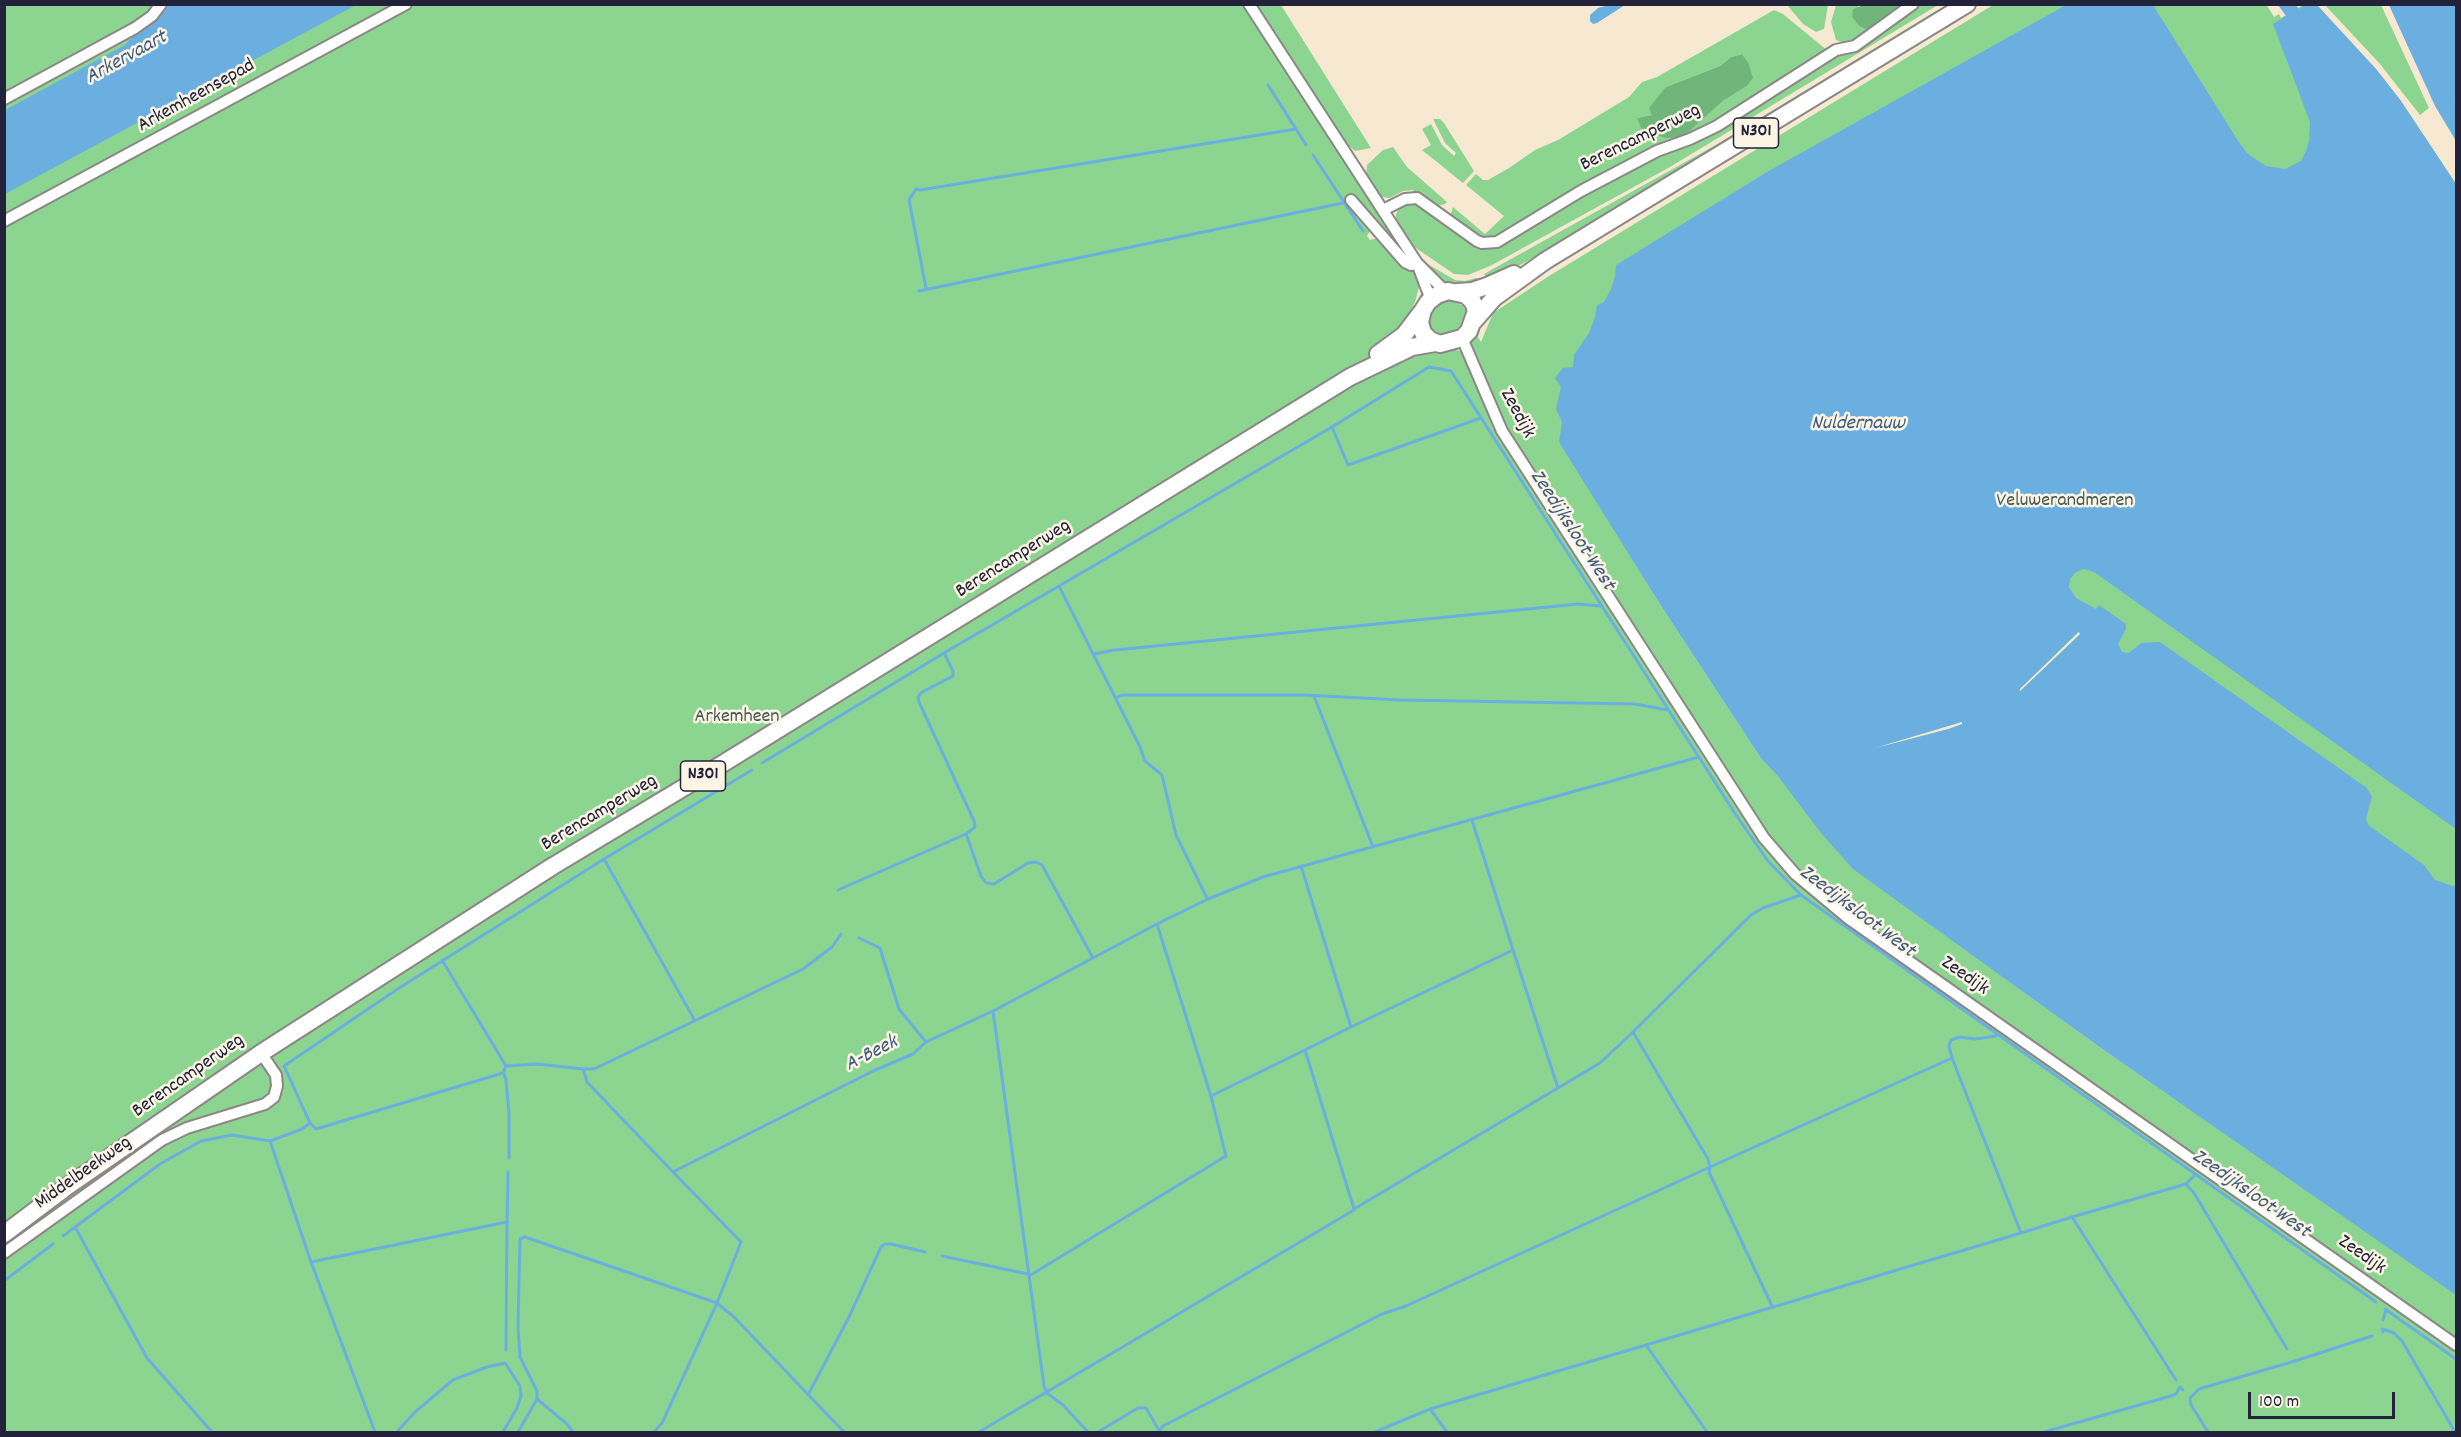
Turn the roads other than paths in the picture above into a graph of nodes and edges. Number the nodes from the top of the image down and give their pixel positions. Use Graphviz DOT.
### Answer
graph roads {
  1 [pos="161,4"];
  2 [pos="406,4"];
  3 [pos="1249,4"];
  4 [pos="1913,4"];
  5 [pos="1967,4"];
  6 [pos="4,99"];
  7 [pos="1351,200"];
  8 [pos="1383,210"];
  9 [pos="4,221"];
  10 [pos="1545,261"];
  11 [pos="1417,263"];
  12 [pos="1439,299"];
  13 [pos="1474,321"];
  14 [pos="1462,338"];
  15 [pos="1435,343"];
  16 [pos="1350,377"];
  17 [pos="261,1053"];
  18 [pos="65,1188"];
  19 [pos="4,1224"];
  20 [pos="4,1234"];
  21 [pos="4,1253"];
  22 [pos="2457,1345"];
  1 -- 6 [label="street"];
  2 -- 9 [label="street, Arkemheensepad"];
  3 -- 8 [label="street"];
  4 -- 8 [label="street, Berencamperweg"];
  5 -- 10 [label="main road, N301"];
  7 -- 11 [label="street"];
  8 -- 11 [label="street"];
  10 -- 12 [label="main road, N301"];
  10 -- 13 [label="main road, N301"];
  11 -- 12 [label="street"];
  11 -- 12 [label="street"];
  12 -- 13 [label="main road"];
  12 -- 15 [label="main road"];
  12 -- 16 [label="main road, Berencamperweg / N301"];
  13 -- 14 [label="main road"];
  14 -- 15 [label="main road"];
  14 -- 22 [label="street, Zeedijk"];
  15 -- 16 [label="main road, Berencamperweg / N301"];
  16 -- 17 [label="main road, Berencamperweg / N301"];
  17 -- 18 [label="main road, Berencamperweg / N301"];
  17 -- 21 [label="street, Middelbeekweg"];
  18 -- 19 [label="main road, Berencamperweg / N301"];
  18 -- 20 [label="main road, Berencamperweg / N301"];
}
